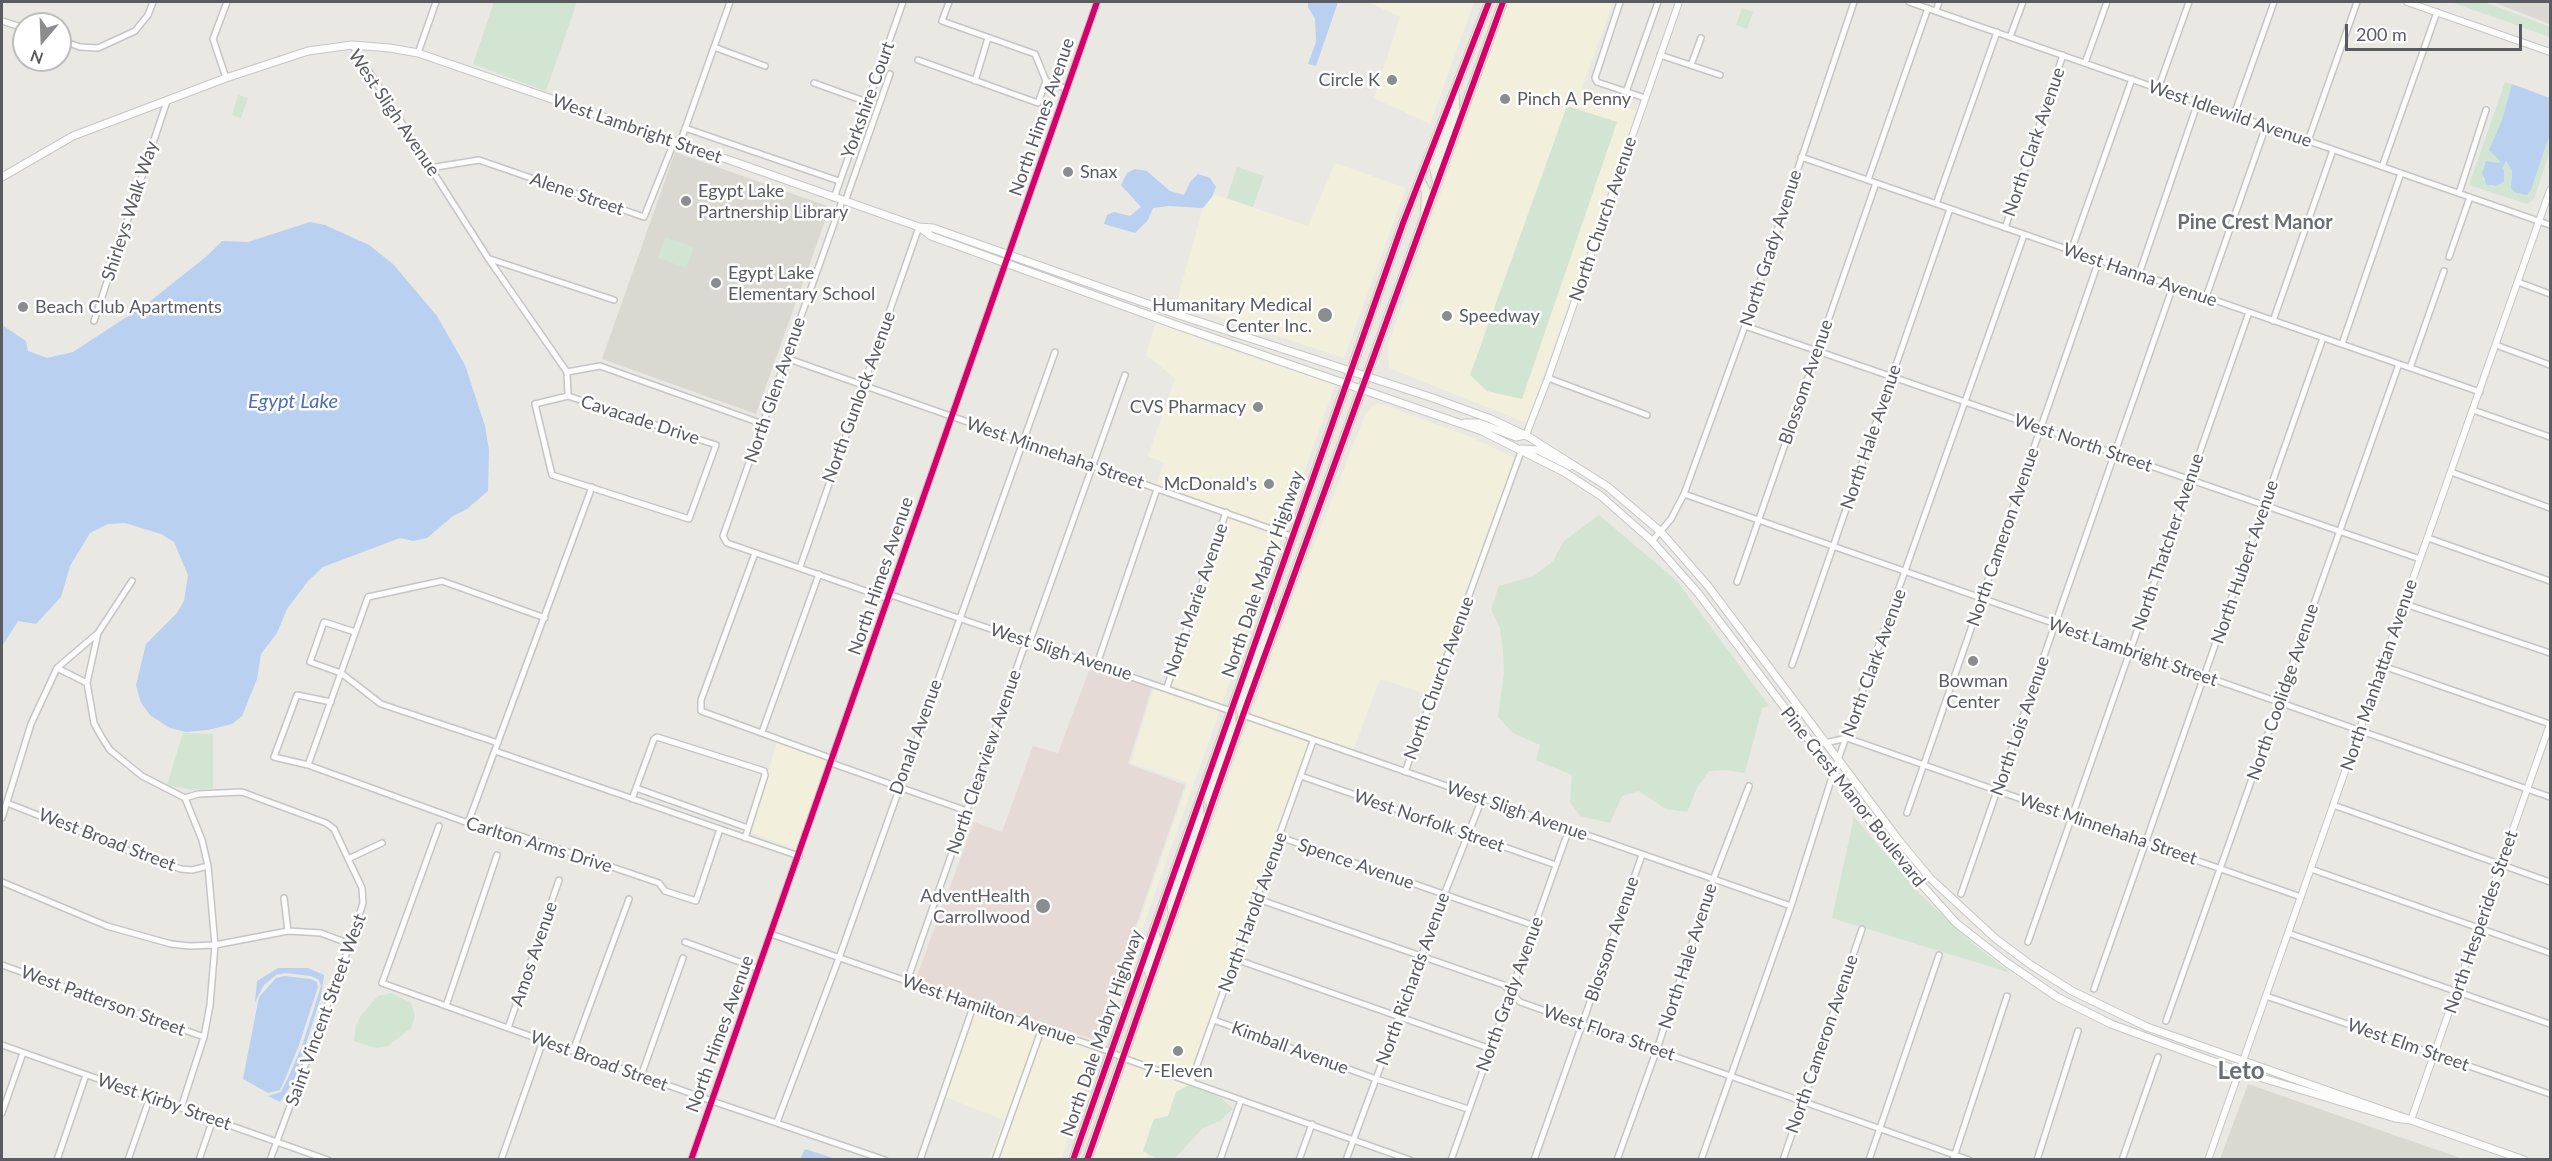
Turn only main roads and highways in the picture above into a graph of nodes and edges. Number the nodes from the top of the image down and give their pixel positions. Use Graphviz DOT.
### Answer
graph roads {
  1 [pos="1489,2"];
  2 [pos="1502,2"];
  3 [pos="1479,30"];
  4 [pos="352,45"];
  5 [pos="1482,59"];
  6 [pos="1456,89"];
  7 [pos="2,177"];
  8 [pos="1420,180"];
  9 [pos="1437,182"];
  10 [pos="1425,219"];
  11 [pos="919,227"];
  12 [pos="1350,372"];
  13 [pos="1366,377"];
  14 [pos="1345,385"];
  15 [pos="1362,391"];
  16 [pos="1462,424"];
  17 [pos="1526,435"];
  18 [pos="1522,449"];
  19 [pos="1583,471"];
  20 [pos="1269,600"];
  21 [pos="1231,711"];
  22 [pos="1243,715"];
  23 [pos="1199,802"];
  24 [pos="1208,815"];
  25 [pos="1173,915"];
  26 [pos="1154,929"];
  27 [pos="1151,978"];
  28 [pos="2411,1120"];
  29 [pos="1075,1158"];
  30 [pos="1087,1160"];
  31 [pos="2524,1160"];
  1 -- 3 [label="main road, North Dale Mabry Highway"];
  2 -- 5 [label="main road, North Dale Mabry Highway"];
  3 -- 5 [label="main road"];
  3 -- 6 [label="main road, North Dale Mabry Highway"];
  4 -- 7 [label="main road, West Sligh Avenue"];
  4 -- 11 [label="main road, West Lambright Street"];
  5 -- 9 [label="main road, North Dale Mabry Highway"];
  6 -- 8 [label="main road, North Dale Mabry Highway"];
  6 -- 9 [label="main road"];
  8 -- 10 [label="main road"];
  8 -- 12 [label="main road, North Dale Mabry Highway"];
  9 -- 10 [label="main road, North Dale Mabry Highway"];
  10 -- 13 [label="main road, North Dale Mabry Highway"];
  11 -- 12 [label="main road, West Lambright Street"];
  11 -- 14 [label="main road, West Lambright Street"];
  12 -- 13 [label="main road, Pine Crest Manor Boulevard"];
  12 -- 14 [label="main road, North Dale Mabry Highway"];
  13 -- 15 [label="main road, North Dale Mabry Highway"];
  13 -- 17 [label="main road, Pine Crest Manor Boulevard"];
  14 -- 15 [label="main road, Pine Crest Manor Boulevard"];
  14 -- 20 [label="main road, North Dale Mabry Highway"];
  15 -- 16 [label="main road, Pine Crest Manor Boulevard"];
  15 -- 22 [label="main road, North Dale Mabry Highway"];
  16 -- 17 [label="main road, Pine Crest Manor Boulevard"];
  16 -- 18 [label="main road, Pine Crest Manor Boulevard"];
  17 -- 19 [label="main road, Pine Crest Manor Boulevard"];
  18 -- 19 [label="main road, Pine Crest Manor Boulevard"];
  18 -- 28 [label="main road, Pine Crest Manor Boulevard"];
  19 -- 28 [label="main road, Pine Crest Manor Boulevard"];
  20 -- 21 [label="main road, North Dale Mabry Highway"];
  20 -- 22 [label="main road"];
  21 -- 23 [label="main road, North Dale Mabry Highway"];
  21 -- 24 [label="main road"];
  22 -- 24 [label="main road, North Dale Mabry Highway"];
  23 -- 25 [label="main road"];
  23 -- 26 [label="main road, North Dale Mabry Highway"];
  24 -- 25 [label="main road, North Dale Mabry Highway"];
  25 -- 27 [label="main road, North Dale Mabry Highway"];
  26 -- 27 [label="main road"];
  26 -- 29 [label="main road, North Dale Mabry Highway"];
  27 -- 30 [label="main road, North Dale Mabry Highway"];
  28 -- 31 [label="main road"];
}
